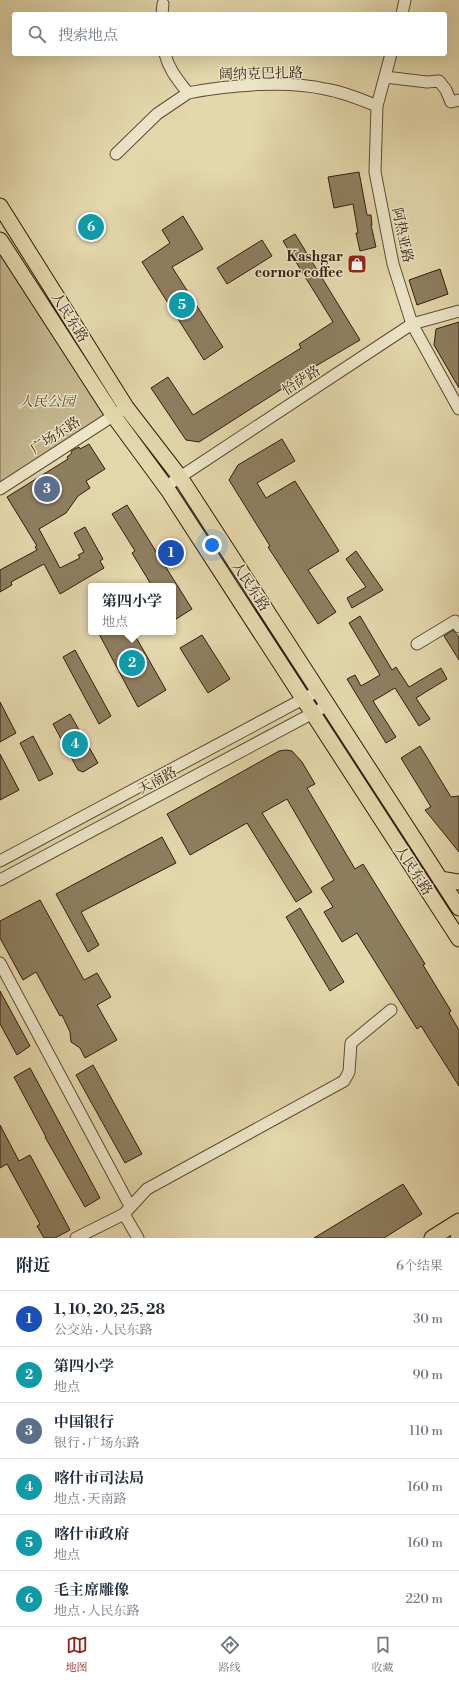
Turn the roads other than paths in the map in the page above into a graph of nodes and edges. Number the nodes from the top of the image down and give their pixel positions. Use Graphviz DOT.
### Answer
graph roads {
  1 [pos="405,0"];
  2 [pos="402,12"];
  3 [pos="166,56"];
  4 [pos="390,56"];
  5 [pos="385,77"];
  6 [pos="188,92"];
  7 [pos="459,100"];
  8 [pos="377,106"];
  9 [pos="116,154"];
  10 [pos="0,206"];
  11 [pos="0,240"];
  12 [pos="459,311"];
  13 [pos="412,324"];
  14 [pos="126,407"];
  15 [pos="459,409"];
  16 [pos="113,415"];
  17 [pos="180,477"];
  18 [pos="165,487"];
  19 [pos="0,488"];
  20 [pos="459,627"];
  21 [pos="417,644"];
  22 [pos="318,690"];
  23 [pos="304,699"];
  24 [pos="328,706"];
  25 [pos="313,714"];
  26 [pos="0,861"];
  27 [pos="440,879"];
  28 [pos="0,880"];
  29 [pos="459,882"];
  30 [pos="459,908"];
  31 [pos="459,939"];
  32 [pos="0,963"];
  33 [pos="391,1010"];
  34 [pos="127,1210"];
  35 [pos="459,1221"];
  36 [pos="76,1238"];
  37 [pos="138,1238"];
  38 [pos="432,1238"];
  1 -- 2 [label="street"];
  3 -- 6 [label="street"];
  4 -- 5 [label="street, 阿热亚路"];
  5 -- 7 [label="street"];
  5 -- 8 [label="street, 阿热亚路"];
  6 -- 8 [label="street, 阔纳克巴扎路"];
  6 -- 9 [label="street"];
  8 -- 13 [label="street, 阿热亚路"];
  10 -- 14 [label="main road, 人民东路"];
  11 -- 16 [label="main road, 人民东路"];
  12 -- 13 [label="street, 恰萨路"];
  13 -- 15 [label="street, 阿热亚路"];
  13 -- 17 [label="street, 恰萨路"];
  14 -- 16 [label="street, 广场东路"];
  14 -- 17 [label="main road, 人民东路"];
  16 -- 18 [label="main road, 人民东路"];
  16 -- 19 [label="street, 广场东路"];
  17 -- 18 [label="street, 恰萨路"];
  17 -- 22 [label="main road, 人民东路"];
  18 -- 23 [label="main road, 人民东路"];
  20 -- 21 [label="street"];
  22 -- 23 [label="street, 天南路"];
  22 -- 24 [label="main road, 人民东路"];
  23 -- 25 [label="main road, 人民东路"];
  23 -- 26 [label="street, 天南路"];
  24 -- 25 [label="street, 天南路"];
  24 -- 27 [label="main road, 人民东路"];
  25 -- 28 [label="street, 天南路"];
  25 -- 31 [label="main road, 人民东路"];
  27 -- 29 [label="main road"];
  27 -- 30 [label="main road, 人民东路"];
  32 -- 34 [label="street"];
  33 -- 34 [label="street"];
  34 -- 36 [label="street"];
  34 -- 37 [label="street"];
  35 -- 38 [label="main road"];
}
